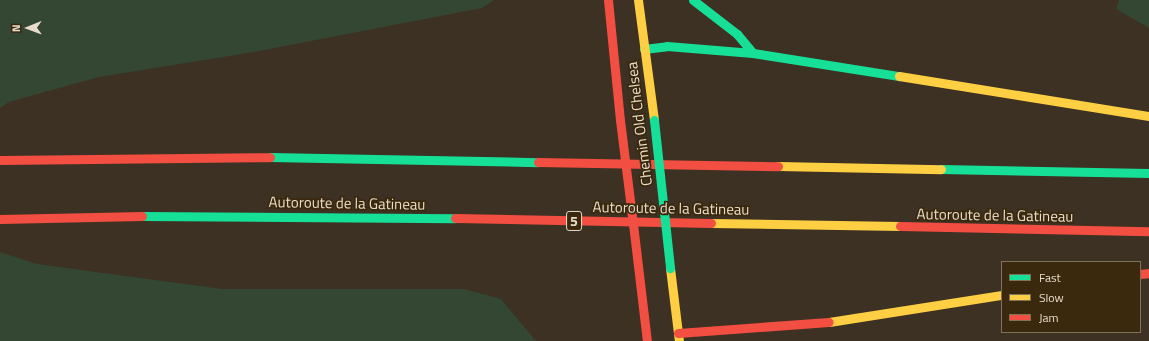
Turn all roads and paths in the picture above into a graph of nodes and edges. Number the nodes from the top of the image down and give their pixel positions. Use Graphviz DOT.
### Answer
graph roads {
  1 [pos="608,0"];
  2 [pos="638,0"];
  3 [pos="693,0"];
  4 [pos="644,49"];
  5 [pos="753,53"];
  6 [pos="614,65"];
  7 [pos="1149,116"];
  8 [pos="0,160"];
  9 [pos="1149,173"];
  10 [pos="0,219"];
  11 [pos="1149,231"];
  12 [pos="1001,295"];
  13 [pos="642,303"];
  14 [pos="655,317"];
  15 [pos="803,326"];
  16 [pos="666,327"];
  17 [pos="793,336"];
  18 [pos="678,337"];
  19 [pos="647,341"];
  1 -- 6 [label="main road, Chemin Old Chelsea"];
  2 -- 4 [label="main road, Chemin Old Chelsea"];
  3 -- 5 [label="main road"];
  4 -- 5 [label="main road"];
  4 -- 6 [label="main road"];
  4 -- 18 [label="main road, Chemin Old Chelsea, bridge"];
  5 -- 7 [label="main road"];
  6 -- 13 [label="main road, Chemin Old Chelsea, bridge"];
  8 -- 9 [label="main road"];
  10 -- 11 [label="main road, Autoroute de la Gatineau / 5"];
  12 -- 15 [label="main road"];
  13 -- 14 [label="main road"];
  13 -- 19 [label="main road, Chemin Old Chelsea"];
  15 -- 17 [label="main road"];
  15 -- 18 [label="main road"];
  16 -- 18 [label="main road"];
}
